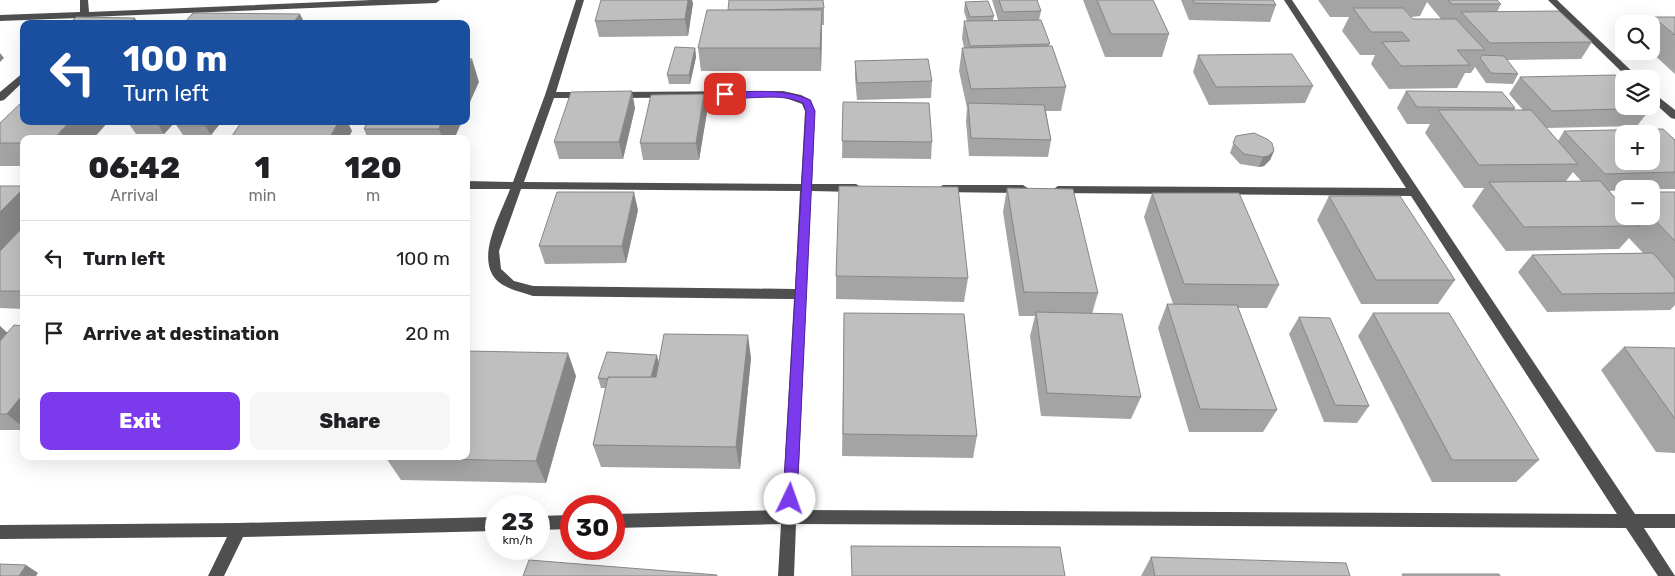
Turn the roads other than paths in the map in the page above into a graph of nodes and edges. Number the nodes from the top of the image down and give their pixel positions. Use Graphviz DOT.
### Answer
graph roads {
  1 [pos="84,0"];
  2 [pos="436,0"];
  3 [pos="580,0"];
  4 [pos="1288,0"];
  5 [pos="1552,0"];
  6 [pos="85,14"];
  7 [pos="0,18"];
  8 [pos="80,20"];
  9 [pos="1626,70"];
  10 [pos="20,79"];
  11 [pos="550,95"];
  12 [pos="0,98"];
  13 [pos="1660,102"];
  14 [pos="1675,116"];
  15 [pos="517,185"];
  16 [pos="470,186"];
  17 [pos="806,188"];
  18 [pos="866,188"];
  19 [pos="936,189"];
  20 [pos="1413,192"];
  21 [pos="800,294"];
  22 [pos="789,517"];
  23 [pos="1630,520"];
  24 [pos="625,521"];
  25 [pos="1675,521"];
  26 [pos="485,524"];
  27 [pos="238,530"];
  28 [pos="0,532"];
  29 [pos="216,576"];
  30 [pos="786,576"];
  31 [pos="1667,576"];
  1 -- 6 [label="street"];
  2 -- 6 [label="street"];
  3 -- 11 [label="street"];
  4 -- 20 [label="street"];
  5 -- 9 [label="street"];
  6 -- 7 [label="street"];
  6 -- 8 [label="street"];
  10 -- 12 [label="street"];
  11 -- 15 [label="street"];
  11 -- 17 [label="street"];
  13 -- 14 [label="street"];
  15 -- 16 [label="street"];
  15 -- 17 [label="street"];
  15 -- 21 [label="street"];
  17 -- 18 [label="street"];
  17 -- 21 [label="street"];
  19 -- 20 [label="street"];
  20 -- 23 [label="street"];
  21 -- 22 [label="street"];
  22 -- 23 [label="street"];
  22 -- 24 [label="street"];
  22 -- 30 [label="street"];
  23 -- 25 [label="street"];
  23 -- 31 [label="street"];
  26 -- 27 [label="street"];
  27 -- 28 [label="street"];
  27 -- 29 [label="street"];
}
